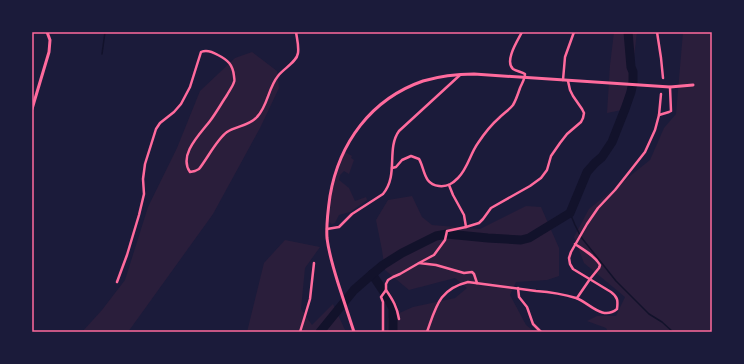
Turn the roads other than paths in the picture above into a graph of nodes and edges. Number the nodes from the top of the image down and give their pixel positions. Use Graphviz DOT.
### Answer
graph roads {
  1 [pos="47,32"];
  2 [pos="296,32"];
  3 [pos="522,32"];
  4 [pos="574,32"];
  5 [pos="656,32"];
  6 [pos="460,74"];
  7 [pos="525,77"];
  8 [pos="662,78"];
  9 [pos="563,80"];
  10 [pos="568,81"];
  11 [pos="693,85"];
  12 [pos="670,87"];
  13 [pos="661,94"];
  14 [pos="32,110"];
  15 [pos="659,115"];
  16 [pos="392,168"];
  17 [pos="449,185"];
  18 [pos="466,227"];
  19 [pos="327,229"];
  20 [pos="576,244"];
  21 [pos="314,263"];
  22 [pos="419,263"];
  23 [pos="590,279"];
  24 [pos="117,282"];
  25 [pos="477,283"];
  26 [pos="518,288"];
  27 [pos="386,290"];
  28 [pos="577,298"];
  29 [pos="400,319"];
  30 [pos="300,332"];
  31 [pos="354,332"];
  32 [pos="382,332"];
  33 [pos="427,332"];
  34 [pos="541,332"];
  1 -- 14 [label="street"];
  2 -- 24 [label="street"];
  3 -- 7 [label="street"];
  4 -- 9 [label="street"];
  5 -- 8 [label="street"];
  6 -- 7 [label="street"];
  6 -- 16 [label="street"];
  6 -- 19 [label="street"];
  7 -- 9 [label="street"];
  7 -- 17 [label="street"];
  9 -- 10 [label="street"];
  10 -- 12 [label="street"];
  10 -- 18 [label="street"];
  11 -- 12 [label="street"];
  12 -- 15 [label="street"];
  13 -- 15 [label="street"];
  15 -- 20 [label="street"];
  16 -- 17 [label="street"];
  16 -- 19 [label="street"];
  17 -- 18 [label="street"];
  18 -- 22 [label="street"];
  19 -- 31 [label="street"];
  20 -- 23 [label="street"];
  20 -- 23 [label="street"];
  21 -- 30 [label="street"];
  22 -- 25 [label="street"];
  22 -- 27 [label="street"];
  23 -- 28 [label="street"];
  23 -- 28 [label="street"];
  25 -- 26 [label="street"];
  25 -- 33 [label="street"];
  26 -- 28 [label="street"];
  26 -- 34 [label="street"];
  27 -- 29 [label="street"];
  27 -- 32 [label="street"];
}
